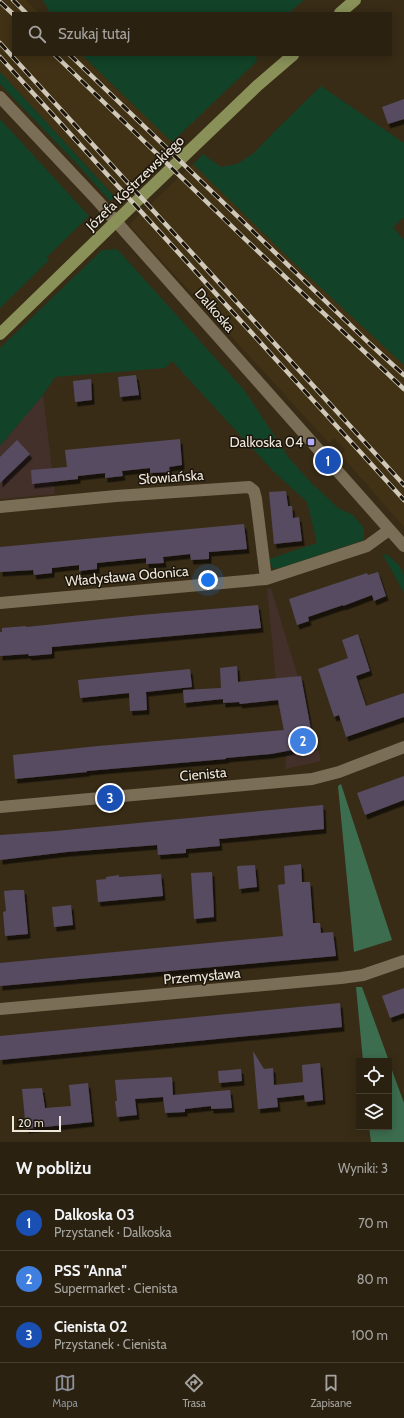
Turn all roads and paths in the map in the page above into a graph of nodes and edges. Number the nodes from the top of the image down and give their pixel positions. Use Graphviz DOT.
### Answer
graph roads {
  1 [pos="355,0"];
  2 [pos="341,12"];
  3 [pos="291,56"];
  4 [pos="0,97"];
  5 [pos="0,334"];
  6 [pos="0,507"];
  7 [pos="389,530"];
  8 [pos="404,546"];
  9 [pos="266,579"];
  10 [pos="0,603"];
  11 [pos="404,747"];
  12 [pos="0,807"];
  13 [pos="404,961"];
  14 [pos="0,1009"];
  1 -- 2 [label="main road"];
  3 -- 5 [label="main road, Józefa Kostrzewskiego"];
  4 -- 7 [label="street, Dalkoska"];
  6 -- 9 [label="street, Słowiańska"];
  7 -- 8 [label="street, Dalkoska"];
  7 -- 9 [label="street, Władysława Odonica"];
  9 -- 10 [label="street, Władysława Odonica"];
  11 -- 12 [label="street, Cienista"];
  13 -- 14 [label="street, Przemysława"];
}
